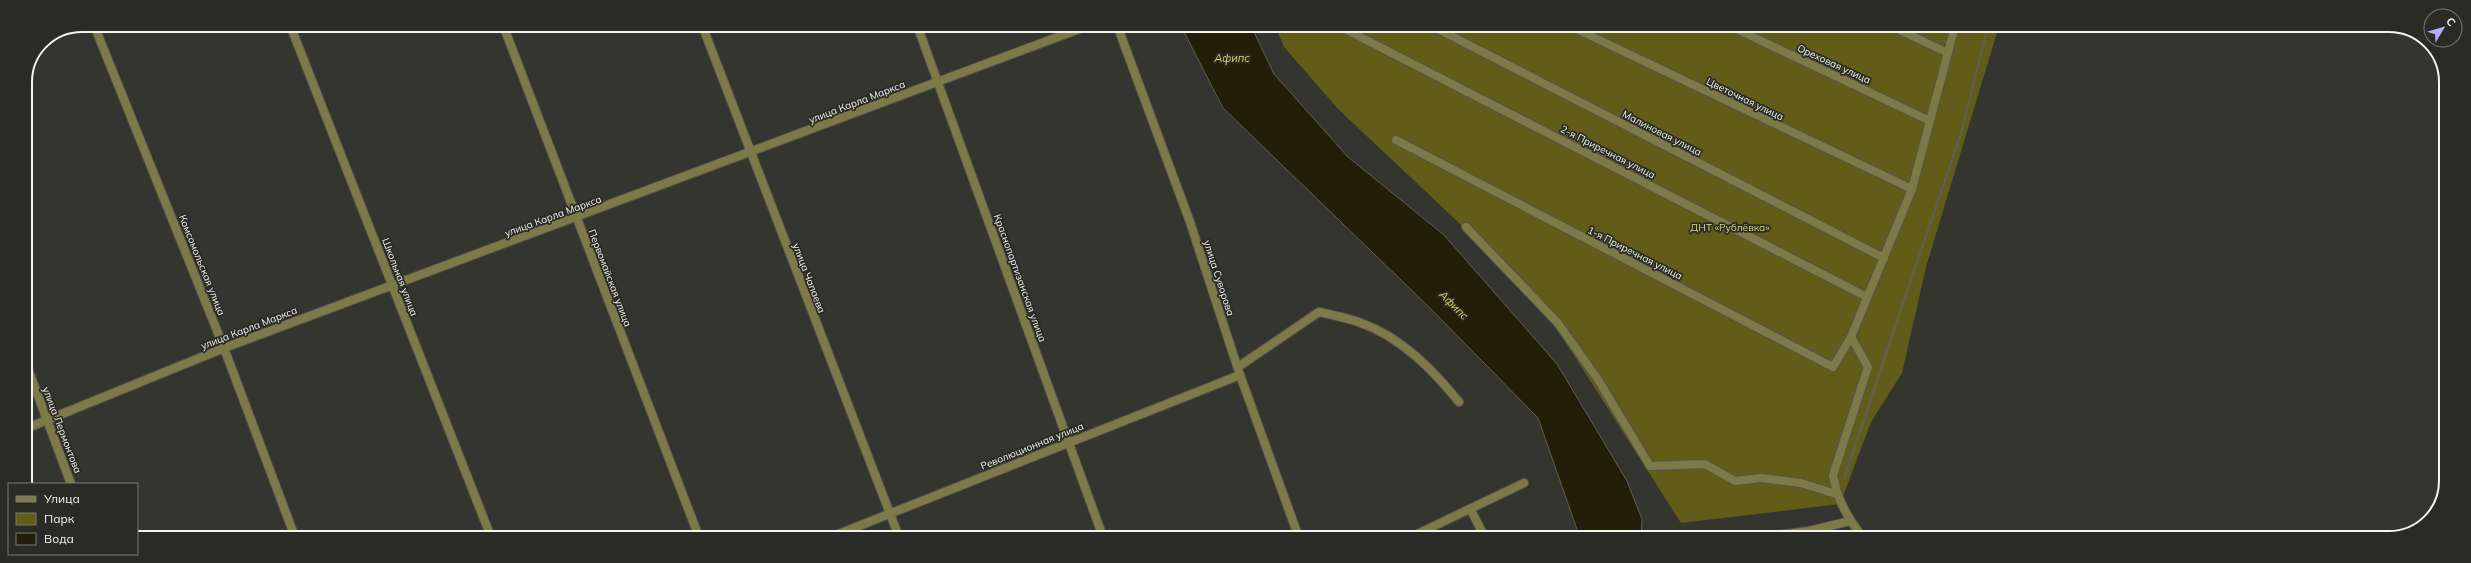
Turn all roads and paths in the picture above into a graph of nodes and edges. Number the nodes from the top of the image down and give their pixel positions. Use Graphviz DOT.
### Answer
graph roads {
  1 [pos="97,32"];
  2 [pos="293,32"];
  3 [pos="506,32"];
  4 [pos="705,32"];
  5 [pos="920,32"];
  6 [pos="1074,32"];
  7 [pos="1120,32"];
  8 [pos="1351,32"];
  9 [pos="1444,32"];
  10 [pos="1583,32"];
  11 [pos="1743,32"];
  12 [pos="1904,32"];
  13 [pos="1953,32"];
  14 [pos="1948,53"];
  15 [pos="938,82"];
  16 [pos="1930,121"];
  17 [pos="1396,140"];
  18 [pos="750,153"];
  19 [pos="1912,189"];
  20 [pos="577,218"];
  21 [pos="1466,227"];
  22 [pos="1884,258"];
  23 [pos="393,285"];
  24 [pos="1867,297"];
  25 [pos="1851,337"];
  26 [pos="224,348"];
  27 [pos="1238,367"];
  28 [pos="1240,375"];
  29 [pos="32,380"];
  30 [pos="1459,402"];
  31 [pos="47,420"];
  32 [pos="32,425"];
  33 [pos="1069,442"];
  34 [pos="71,483"];
  35 [pos="1524,483"];
  36 [pos="1836,494"];
  37 [pos="1471,510"];
  38 [pos="889,514"];
  39 [pos="1850,521"];
  40 [pos="293,531"];
  41 [pos="489,531"];
  42 [pos="697,531"];
  43 [pos="846,531"];
  44 [pos="896,531"];
  45 [pos="1101,531"];
  46 [pos="1296,531"];
  47 [pos="1424,531"];
  48 [pos="1482,531"];
  49 [pos="1818,531"];
  50 [pos="1858,531"];
  1 -- 26 [label="street, Комсомольская улица"];
  2 -- 23 [label="street, Школьная улица"];
  3 -- 20 [label="street, Первомайская улица"];
  4 -- 18 [label="street, улица Чапаева"];
  5 -- 15 [label="street, Краснопартизанская улица"];
  6 -- 15 [label="street, улица Карла Маркса"];
  7 -- 27 [label="street, улица Суворова"];
  8 -- 24 [label="street, 2-я Приречная улица"];
  9 -- 22 [label="street, Малиновая улица"];
  10 -- 19 [label="street, Цветочная улица"];
  11 -- 16 [label="street, Ореховая улица"];
  12 -- 14 [label="street"];
  13 -- 14 [label="street"];
  14 -- 16 [label="street"];
  15 -- 18 [label="street, улица Карла Маркса"];
  15 -- 33 [label="street, Краснопартизанская улица"];
  16 -- 19 [label="street"];
  17 -- 25 [label="street, 1-я Приречная улица"];
  18 -- 20 [label="street, улица Карла Маркса"];
  18 -- 38 [label="street, улица Чапаева"];
  19 -- 22 [label="street"];
  20 -- 23 [label="street, улица Карла Маркса"];
  20 -- 42 [label="street, Первомайская улица"];
  21 -- 36 [label="street"];
  22 -- 24 [label="street"];
  23 -- 26 [label="street, улица Карла Маркса"];
  23 -- 41 [label="street, Школьная улица"];
  24 -- 25 [label="street"];
  25 -- 36 [label="street"];
  26 -- 31 [label="street, улица Карла Маркса"];
  26 -- 40 [label="street, Комсомольская улица"];
  27 -- 28 [label="street, улица Суворова"];
  27 -- 30 [label="street"];
  28 -- 33 [label="street, Революционная улица"];
  28 -- 46 [label="street, улица Суворова"];
  29 -- 31 [label="street, улица Лермонтова"];
  31 -- 32 [label="street, улица Карла Маркса"];
  31 -- 34 [label="street, улица Лермонтова"];
  33 -- 38 [label="street, Революционная улица"];
  33 -- 45 [label="street, Краснопартизанская улица"];
  35 -- 37 [label="street"];
  36 -- 39 [label="street"];
  37 -- 47 [label="street"];
  37 -- 48 [label="street"];
  38 -- 43 [label="street, Революционная улица"];
  38 -- 44 [label="street, улица Чапаева"];
  39 -- 49 [label="street"];
  39 -- 50 [label="street"];
}
